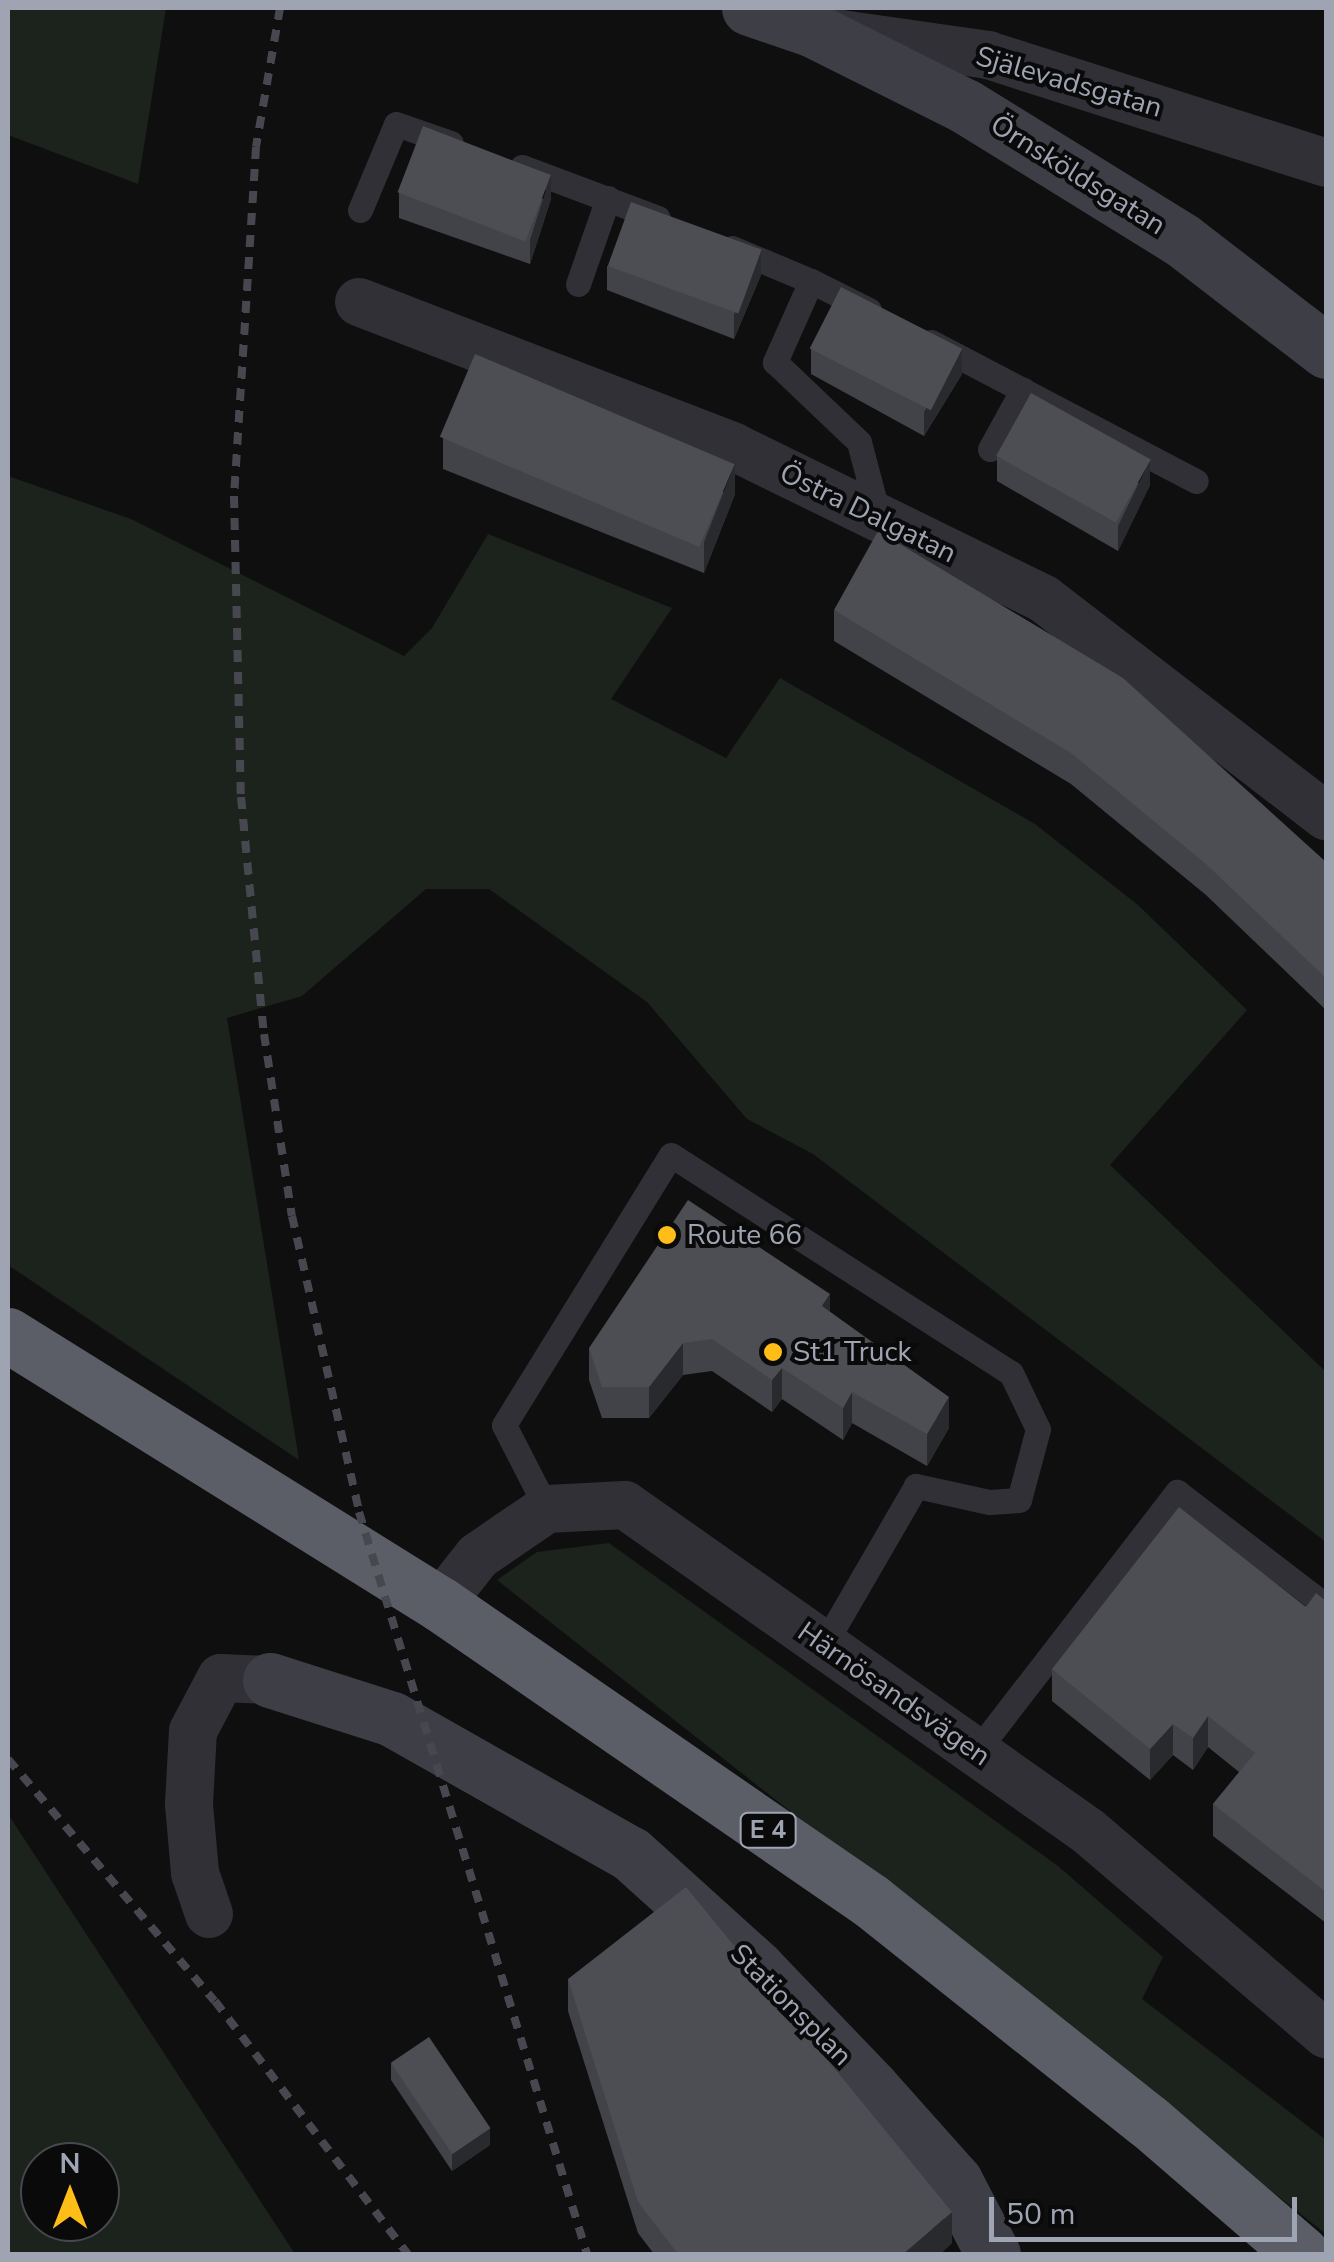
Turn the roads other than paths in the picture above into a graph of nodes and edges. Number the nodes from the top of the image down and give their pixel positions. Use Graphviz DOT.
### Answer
graph roads {
  1 [pos="749,8"];
  2 [pos="811,29"];
  3 [pos="1326,163"];
  4 [pos="608,198"];
  5 [pos="360,210"];
  6 [pos="811,281"];
  7 [pos="578,284"];
  8 [pos="359,302"];
  9 [pos="1326,350"];
  10 [pos="1022,389"];
  11 [pos="990,449"];
  12 [pos="1196,482"];
  13 [pos="879,518"];
  14 [pos="1326,815"];
  15 [pos="8,1335"];
  16 [pos="548,1509"];
  17 [pos="440,1604"];
  18 [pos="1326,1606"];
  19 [pos="824,1645"];
  20 [pos="270,1680"];
  21 [pos="976,1752"];
  22 [pos="209,1914"];
  23 [pos="1326,2034"];
  24 [pos="993,2254"];
  25 [pos="1302,2254"];
  1 -- 2 [label="street, Själevadsgatan"];
  2 -- 3 [label="street, Själevadsgatan"];
  2 -- 9 [label="street, Örnsköldsgatan"];
  4 -- 5 [label="lane"];
  4 -- 6 [label="lane"];
  4 -- 7 [label="lane"];
  6 -- 10 [label="lane"];
  6 -- 13 [label="lane"];
  8 -- 13 [label="street, Östra Dalgatan"];
  10 -- 11 [label="lane"];
  10 -- 12 [label="lane"];
  13 -- 14 [label="street, Östra Dalgatan"];
  15 -- 17 [label="highway, E 4"];
  16 -- 17 [label="street"];
  16 -- 19 [label="street, Härnösandsvägen"];
  16 -- 19 [label="lane"];
  17 -- 25 [label="highway, E 4"];
  18 -- 21 [label="lane"];
  19 -- 21 [label="street, Härnösandsvägen"];
  20 -- 22 [label="street"];
  20 -- 24 [label="street, Stationsplan"];
  21 -- 23 [label="street, Härnösandsvägen"];
}
